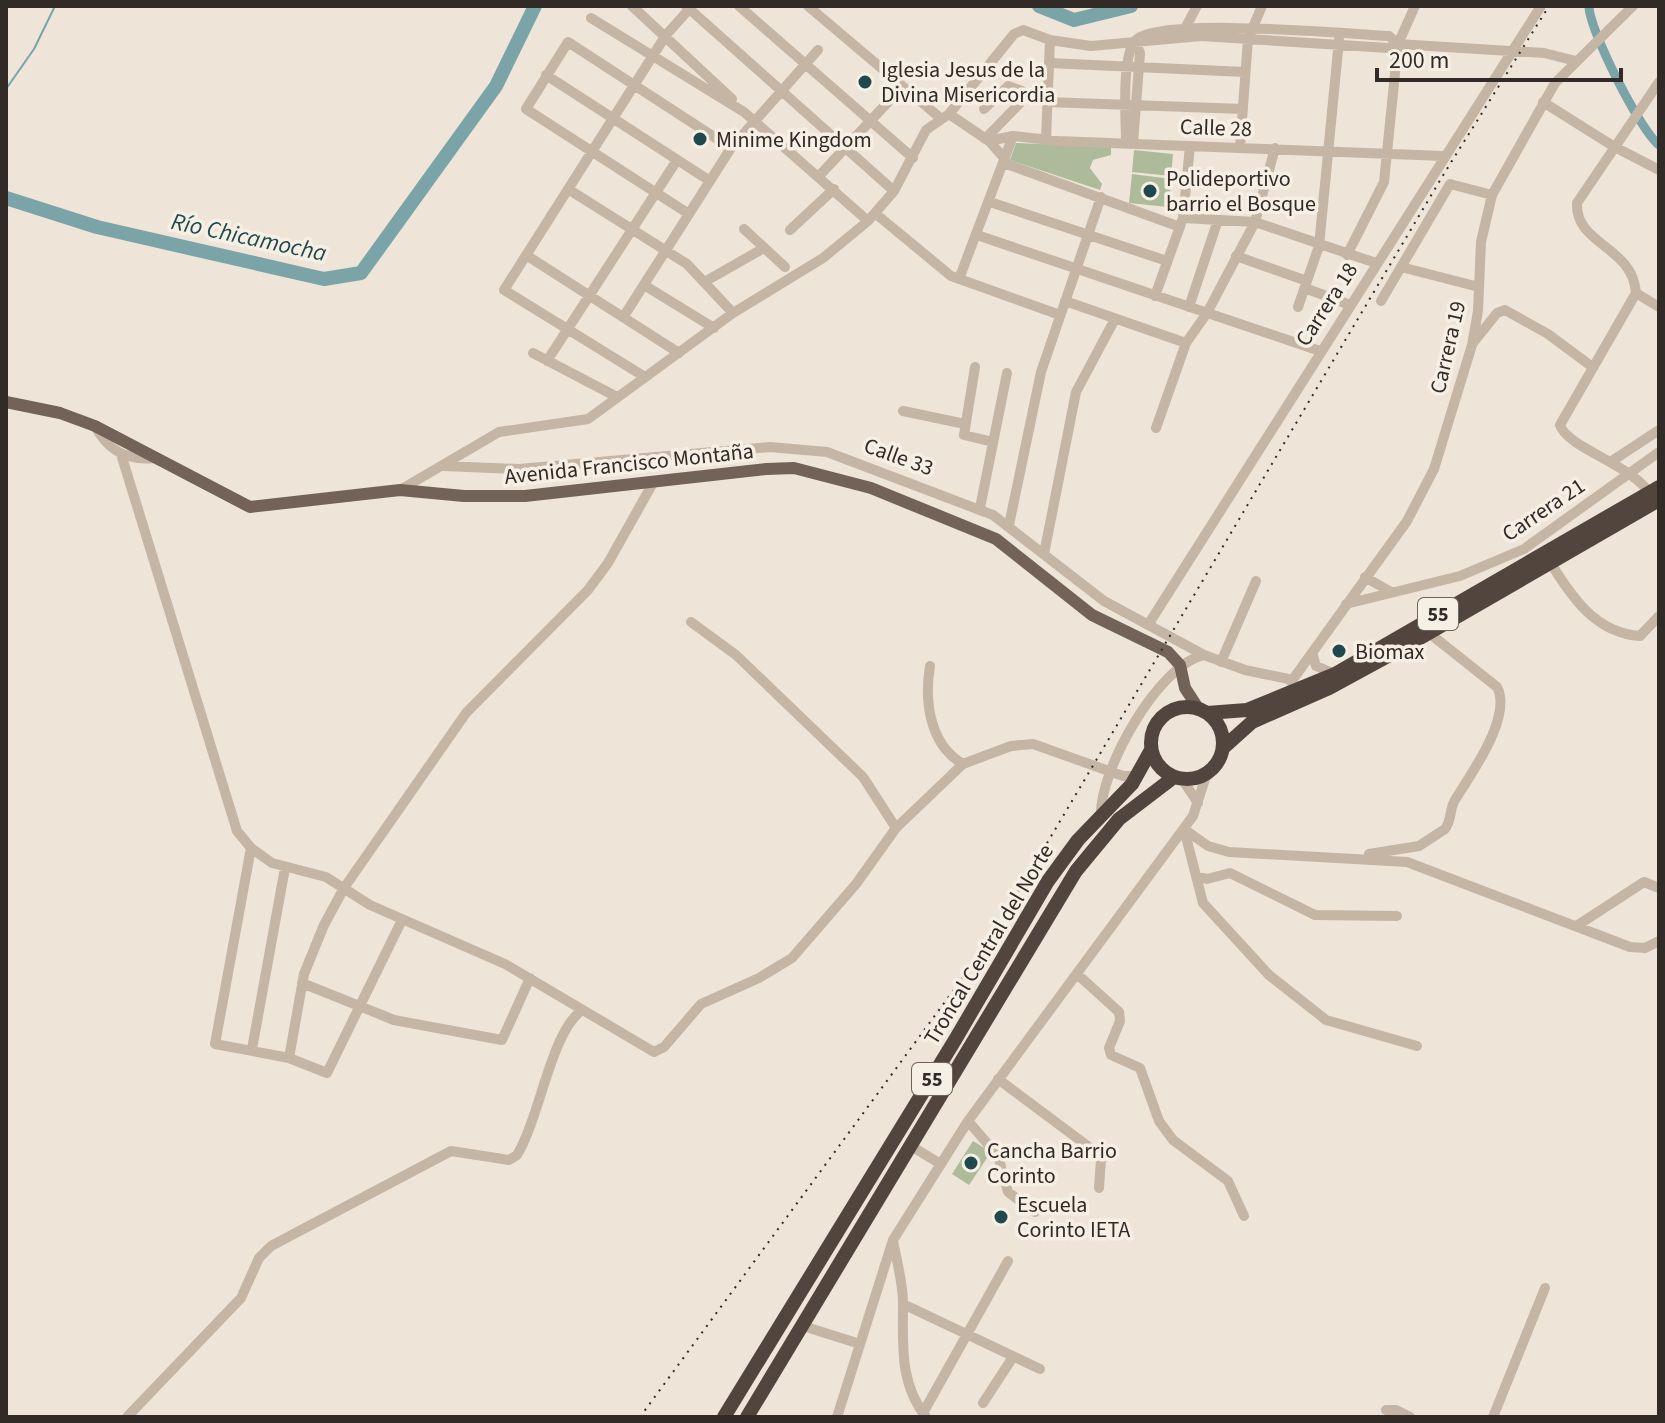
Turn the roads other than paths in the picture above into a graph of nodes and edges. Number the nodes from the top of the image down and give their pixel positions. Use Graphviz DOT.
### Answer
graph roads {
  1 [pos="632,6"];
  2 [pos="739,6"];
  3 [pos="808,6"];
  4 [pos="1197,6"];
  5 [pos="1262,6"];
  6 [pos="1415,6"];
  7 [pos="1541,6"];
  8 [pos="1633,6"];
  9 [pos="689,7"];
  10 [pos="591,18"];
  11 [pos="1183,32"];
  12 [pos="1249,34"];
  13 [pos="666,35"];
  14 [pos="1339,39"];
  15 [pos="1050,40"];
  16 [pos="1135,41"];
  17 [pos="1398,44"];
  18 [pos="818,50"];
  19 [pos="1510,52"];
  20 [pos="653,56"];
  21 [pos="1576,61"];
  22 [pos="1049,63"];
  23 [pos="806,64"];
  24 [pos="1133,67"];
  25 [pos="1245,72"];
  26 [pos="546,75"];
  27 [pos="1659,82"];
  28 [pos="634,85"];
  29 [pos="902,87"];
  30 [pos="781,90"];
  31 [pos="1047,102"];
  32 [pos="1543,102"];
  33 [pos="1131,105"];
  34 [pos="984,109"];
  35 [pos="1243,109"];
  36 [pos="744,112"];
  37 [pos="944,115"];
  38 [pos="613,118"];
  39 [pos="755,119"];
  40 [pos="871,121"];
  41 [pos="1013,136"];
  42 [pos="987,140"];
  43 [pos="1046,140"];
  44 [pos="1130,143"];
  45 [pos="1190,146"];
  46 [pos="1613,146"];
  47 [pos="1240,147"];
  48 [pos="731,148"];
  49 [pos="846,148"];
  50 [pos="1275,148"];
  51 [pos="1329,150"];
  52 [pos="592,152"];
  53 [pos="1388,153"];
  54 [pos="1443,156"];
  55 [pos="913,158"];
  56 [pos="677,160"];
  57 [pos="1005,161"];
  58 [pos="1659,170"];
  59 [pos="819,176"];
  60 [pos="710,181"];
  61 [pos="568,189"];
  62 [pos="834,189"];
  63 [pos="894,191"];
  64 [pos="656,193"];
  65 [pos="1492,195"];
  66 [pos="1101,197"];
  67 [pos="990,202"];
  68 [pos="689,214"];
  69 [pos="872,218"];
  70 [pos="1218,220"];
  71 [pos="1182,222"];
  72 [pos="1255,222"];
  73 [pos="633,229"];
  74 [pos="744,229"];
  75 [pos="790,230"];
  76 [pos="977,235"];
  77 [pos="1088,235"];
  78 [pos="1319,246"];
  79 [pos="764,248"];
  80 [pos="666,249"];
  81 [pos="526,255"];
  82 [pos="1347,255"];
  83 [pos="1236,256"];
  84 [pos="1167,261"];
  85 [pos="1376,263"];
  86 [pos="785,267"];
  87 [pos="1401,267"];
  88 [pos="1077,270"];
  89 [pos="959,279"];
  90 [pos="706,281"];
  91 [pos="644,285"];
  92 [pos="1306,285"];
  93 [pos="1479,287"];
  94 [pos="1636,293"];
  95 [pos="590,295"];
  96 [pos="1155,296"];
  97 [pos="1065,301"];
  98 [pos="1381,301"];
  99 [pos="1350,305"];
  100 [pos="1189,307"];
  101 [pos="1298,307"];
  102 [pos="1659,307"];
  103 [pos="733,313"];
  104 [pos="1207,313"];
  105 [pos="1060,315"];
  106 [pos="624,316"];
  107 [pos="1115,319"];
  108 [pos="714,328"];
  109 [pos="568,329"];
  110 [pos="1186,343"];
  111 [pos="1472,345"];
  112 [pos="1320,351"];
  113 [pos="533,353"];
  114 [pos="679,353"];
  115 [pos="547,361"];
  116 [pos="1591,366"];
  117 [pos="975,367"];
  118 [pos="1007,373"];
  119 [pos="645,377"];
  120 [pos="617,397"];
  121 [pos="6,402"];
  122 [pos="903,411"];
  123 [pos="965,424"];
  124 [pos="95,426"];
  125 [pos="1156,428"];
  126 [pos="1659,430"];
  127 [pos="993,442"];
  128 [pos="1659,452"];
  129 [pos="121,454"];
  130 [pos="155,458"];
  131 [pos="1612,461"];
  132 [pos="443,466"];
  133 [pos="1630,473"];
  134 [pos="653,483"];
  135 [pos="400,490"];
  136 [pos="1655,495"];
  137 [pos="980,508"];
  138 [pos="1009,525"];
  139 [pos="1044,554"];
  140 [pos="1550,562"];
  141 [pos="1365,577"];
  142 [pos="1256,581"];
  143 [pos="1391,592"];
  144 [pos="1346,604"];
  145 [pos="1659,616"];
  146 [pos="691,622"];
  147 [pos="1148,625"];
  148 [pos="1429,633"];
  149 [pos="1312,653"];
  150 [pos="1204,655"];
  151 [pos="1221,662"];
  152 [pos="1180,665"];
  153 [pos="930,666"];
  154 [pos="1335,674"];
  155 [pos="1293,680"];
  156 [pos="1281,697"];
  157 [pos="1202,711"];
  158 [pos="1223,748"];
  159 [pos="1151,750"];
  160 [pos="963,764"];
  161 [pos="1109,770"];
  162 [pos="1207,773"];
  163 [pos="1138,776"];
  164 [pos="1178,778"];
  165 [pos="1198,803"];
  166 [pos="1101,816"];
  167 [pos="896,828"];
  168 [pos="1184,829"];
  169 [pos="251,848"];
  170 [pos="1344,858"];
  171 [pos="285,868"];
  172 [pos="1196,876"];
  173 [pos="344,888"];
  174 [pos="1659,888"];
  175 [pos="1397,916"];
  176 [pos="402,920"];
  177 [pos="1578,925"];
  178 [pos="1659,941"];
  179 [pos="1077,974"];
  180 [pos="530,978"];
  181 [pos="302,983"];
  182 [pos="359,1008"];
  183 [pos="581,1011"];
  184 [pos="1417,1046"];
  185 [pos="252,1049"];
  186 [pos="289,1058"];
  187 [pos="998,1079"];
  188 [pos="968,1121"];
  189 [pos="911,1146"];
  190 [pos="939,1163"];
  191 [pos="1099,1188"];
  192 [pos="1035,1212"];
  193 [pos="1244,1216"];
  194 [pos="893,1240"];
  195 [pos="1008,1261"];
  196 [pos="881,1278"];
  197 [pos="901,1283"];
  198 [pos="1545,1288"];
  199 [pos="903,1304"];
  200 [pos="803,1326"];
  201 [pos="969,1336"];
  202 [pos="860,1344"];
  203 [pos="1013,1357"];
  204 [pos="1040,1369"];
  205 [pos="983,1403"];
  206 [pos="1386,1410"];
  207 [pos="925,1415"];
  208 [pos="127,1417"];
  209 [pos="724,1417"];
  210 [pos="747,1417"];
  211 [pos="837,1417"];
  212 [pos="1410,1417"];
  213 [pos="1493,1417"];
  1 -- 13 [label="street"];
  2 -- 23 [label="street"];
  3 -- 29 [label="street"];
  4 -- 11 [label="street"];
  5 -- 12 [label="street"];
  6 -- 17 [label="street"];
  7 -- 19 [label="street, Carrera 18"];
  8 -- 21 [label="street, Carrera 19"];
  9 -- 13 [label="street"];
  9 -- 30 [label="street"];
  10 -- 20 [label="street"];
  11 -- 12 [label="street"];
  11 -- 16 [label="street"];
  12 -- 14 [label="street"];
  12 -- 25 [label="street"];
  13 -- 20 [label="street"];
  13 -- 36 [label="street"];
  14 -- 17 [label="street"];
  14 -- 51 [label="street"];
  15 -- 16 [label="street"];
  15 -- 22 [label="street"];
  15 -- 37 [label="street"];
  16 -- 24 [label="street"];
  17 -- 19 [label="street"];
  17 -- 53 [label="street"];
  18 -- 23 [label="street"];
  19 -- 21 [label="street"];
  19 -- 54 [label="street, Carrera 18"];
  20 -- 28 [label="street"];
  20 -- 36 [label="street"];
  21 -- 32 [label="street, Carrera 19"];
  22 -- 24 [label="street"];
  22 -- 31 [label="street"];
  23 -- 30 [label="street"];
  23 -- 40 [label="street"];
  24 -- 25 [label="street"];
  24 -- 33 [label="street"];
  25 -- 35 [label="street"];
  26 -- 28 [label="street"];
  26 -- 38 [label="street"];
  26 -- 52 [label="street"];
  27 -- 46 [label="street"];
  28 -- 38 [label="street"];
  28 -- 48 [label="street"];
  29 -- 37 [label="street"];
  29 -- 40 [label="street"];
  30 -- 39 [label="street"];
  30 -- 49 [label="street"];
  31 -- 33 [label="street"];
  31 -- 43 [label="street"];
  32 -- 46 [label="street"];
  32 -- 65 [label="street, Carrera 19"];
  33 -- 35 [label="street"];
  33 -- 44 [label="street"];
  34 -- 42 [label="street"];
  35 -- 47 [label="street"];
  36 -- 39 [label="street"];
  37 -- 42 [label="street"];
  37 -- 55 [label="street"];
  38 -- 52 [label="street"];
  38 -- 56 [label="street"];
  39 -- 48 [label="street"];
  39 -- 59 [label="street"];
  40 -- 49 [label="street"];
  40 -- 55 [label="street"];
  41 -- 42 [label="street, Calle 28"];
  41 -- 43 [label="street, Calle 28"];
  41 -- 57 [label="street"];
  42 -- 57 [label="street"];
  43 -- 44 [label="street, Calle 28"];
  44 -- 45 [label="street, Calle 28"];
  45 -- 47 [label="street, Calle 28"];
  45 -- 71 [label="street"];
  46 -- 58 [label="street"];
  46 -- 94 [label="street"];
  47 -- 50 [label="street, Calle 28"];
  48 -- 60 [label="street"];
  49 -- 59 [label="street"];
  49 -- 63 [label="street"];
  50 -- 51 [label="street, Calle 28"];
  50 -- 72 [label="street"];
  51 -- 53 [label="street, Calle 28"];
  51 -- 78 [label="street"];
  52 -- 61 [label="street"];
  52 -- 64 [label="street"];
  53 -- 54 [label="street, Calle 28"];
  53 -- 82 [label="street"];
  54 -- 85 [label="street, Carrera 18"];
  55 -- 63 [label="street"];
  56 -- 60 [label="street"];
  56 -- 64 [label="street"];
  57 -- 66 [label="street"];
  57 -- 67 [label="street"];
  59 -- 62 [label="street"];
  60 -- 68 [label="street"];
  61 -- 73 [label="street"];
  61 -- 81 [label="street"];
  62 -- 69 [label="street"];
  62 -- 75 [label="street"];
  63 -- 69 [label="street"];
  64 -- 68 [label="street"];
  64 -- 73 [label="street"];
  65 -- 87 [label="street"];
  65 -- 93 [label="street, Carrera 19"];
  66 -- 71 [label="street"];
  66 -- 77 [label="street"];
  67 -- 76 [label="street"];
  67 -- 77 [label="street"];
  68 -- 80 [label="street"];
  69 -- 89 [label="street"];
  69 -- 103 [label="street"];
  70 -- 71 [label="street"];
  70 -- 72 [label="street"];
  70 -- 100 [label="street"];
  71 -- 84 [label="street"];
  72 -- 78 [label="street"];
  72 -- 83 [label="street"];
  73 -- 80 [label="street"];
  73 -- 95 [label="street"];
  74 -- 79 [label="street"];
  76 -- 88 [label="street"];
  76 -- 89 [label="street"];
  77 -- 84 [label="street"];
  77 -- 88 [label="street"];
  78 -- 82 [label="street"];
  78 -- 92 [label="street"];
  79 -- 86 [label="street"];
  79 -- 90 [label="street"];
  80 -- 90 [label="street"];
  80 -- 91 [label="street"];
  81 -- 95 [label="street"];
  81 -- 109 [label="street"];
  82 -- 85 [label="street"];
  83 -- 92 [label="street"];
  83 -- 104 [label="street"];
  84 -- 96 [label="street"];
  85 -- 99 [label="street, Carrera 18"];
  87 -- 93 [label="street"];
  87 -- 98 [label="street"];
  88 -- 96 [label="street"];
  88 -- 97 [label="street"];
  89 -- 105 [label="street"];
  90 -- 103 [label="street"];
  91 -- 106 [label="street"];
  91 -- 108 [label="street"];
  92 -- 99 [label="street"];
  92 -- 101 [label="street"];
  93 -- 111 [label="street, Carrera 19"];
  94 -- 102 [label="street"];
  94 -- 116 [label="street"];
  95 -- 106 [label="street"];
  95 -- 109 [label="street"];
  96 -- 100 [label="street"];
  97 -- 105 [label="street"];
  97 -- 107 [label="street"];
  99 -- 112 [label="street, Carrera 18"];
  100 -- 104 [label="street"];
  103 -- 108 [label="street"];
  104 -- 110 [label="street"];
  104 -- 112 [label="street"];
  105 -- 138 [label="street"];
  106 -- 114 [label="street"];
  107 -- 110 [label="street"];
  107 -- 139 [label="street"];
  108 -- 114 [label="street"];
  109 -- 115 [label="street"];
  109 -- 119 [label="street"];
  110 -- 125 [label="street"];
  111 -- 116 [label="street"];
  111 -- 141 [label="street, Carrera 19"];
  112 -- 147 [label="street, Carrera 18"];
  113 -- 115 [label="street"];
  114 -- 119 [label="street"];
  115 -- 120 [label="street"];
  116 -- 131 [label="street"];
  117 -- 123 [label="street"];
  118 -- 127 [label="street"];
  119 -- 120 [label="street"];
  120 -- 132 [label="street"];
  121 -- 124 [label="main road, Avenida Francisco Montaña"];
  122 -- 123 [label="street"];
  123 -- 127 [label="street"];
  124 -- 129 [label="street"];
  124 -- 130 [label="main road, Avenida Francisco Montaña"];
  126 -- 131 [label="street"];
  127 -- 137 [label="street"];
  128 -- 133 [label="street, Carrera 21"];
  129 -- 130 [label="street"];
  129 -- 169 [label="street"];
  130 -- 135 [label="main road, Avenida Francisco Montaña"];
  131 -- 133 [label="street"];
  132 -- 135 [label="street"];
  132 -- 137 [label="street, Calle 33"];
  133 -- 136 [label="street"];
  133 -- 143 [label="street, Carrera 21"];
  134 -- 135 [label="main road, Avenida Francisco Montaña"];
  134 -- 152 [label="main road, Avenida Francisco Montaña"];
  134 -- 173 [label="street"];
  136 -- 140 [label="highway, 55"];
  136 -- 154 [label="highway, 55"];
  137 -- 138 [label="street, Calle 33"];
  138 -- 139 [label="street, Calle 33"];
  139 -- 147 [label="street, Calle 33"];
  140 -- 145 [label="street"];
  140 -- 148 [label="highway, 55"];
  141 -- 143 [label="street"];
  141 -- 144 [label="street, Carrera 19"];
  142 -- 151 [label="street"];
  143 -- 144 [label="street, Carrera 21"];
  144 -- 149 [label="street, Carrera 19"];
  146 -- 167 [label="street"];
  147 -- 150 [label="street, Calle 33"];
  148 -- 158 [label="highway, 55"];
  148 -- 170 [label="street"];
  149 -- 154 [label="street"];
  149 -- 155 [label="street, Carrera 19"];
  150 -- 151 [label="street, Calle 33"];
  150 -- 152 [label="street"];
  151 -- 155 [label="street, Calle 33"];
  152 -- 157 [label="main road"];
  152 -- 161 [label="street"];
  153 -- 160 [label="street"];
  154 -- 156 [label="highway, 55"];
  155 -- 156 [label="street, Carrera 19"];
  156 -- 157 [label="highway, 55"];
  157 -- 158 [label="highway"];
  157 -- 159 [label="highway, 55"];
  158 -- 162 [label="highway, 55"];
  159 -- 163 [label="highway, Troncal Central del Norte / 55"];
  159 -- 164 [label="highway"];
  160 -- 161 [label="street"];
  160 -- 167 [label="street"];
  161 -- 163 [label="street"];
  161 -- 166 [label="street"];
  162 -- 164 [label="highway, 55"];
  162 -- 165 [label="street"];
  163 -- 166 [label="highway, Troncal Central del Norte / 55"];
  164 -- 165 [label="street"];
  164 -- 189 [label="highway, Troncal Central del Norte / 55"];
  165 -- 168 [label="street"];
  166 -- 209 [label="highway, Troncal Central del Norte / 55"];
  167 -- 183 [label="street"];
  168 -- 170 [label="street"];
  168 -- 172 [label="street"];
  168 -- 179 [label="street"];
  169 -- 171 [label="street"];
  169 -- 185 [label="street"];
  170 -- 177 [label="street"];
  171 -- 173 [label="street"];
  171 -- 185 [label="street"];
  172 -- 175 [label="street"];
  172 -- 184 [label="street"];
  173 -- 176 [label="street"];
  173 -- 181 [label="street"];
  174 -- 177 [label="street"];
  176 -- 180 [label="street"];
  176 -- 182 [label="street"];
  177 -- 178 [label="street"];
  179 -- 187 [label="street"];
  179 -- 193 [label="street"];
  180 -- 182 [label="street"];
  180 -- 183 [label="street"];
  181 -- 182 [label="street"];
  181 -- 186 [label="street"];
  182 -- 186 [label="street"];
  183 -- 208 [label="street"];
  185 -- 186 [label="street"];
  187 -- 188 [label="street"];
  187 -- 191 [label="street"];
  188 -- 190 [label="street"];
  188 -- 192 [label="street"];
  189 -- 190 [label="street"];
  189 -- 200 [label="highway, Troncal Central del Norte / 55"];
  190 -- 194 [label="street"];
  194 -- 196 [label="street"];
  194 -- 197 [label="street"];
  195 -- 201 [label="street"];
  196 -- 197 [label="street"];
  196 -- 202 [label="street"];
  197 -- 199 [label="street"];
  198 -- 213 [label="street"];
  199 -- 201 [label="street"];
  199 -- 207 [label="street"];
  200 -- 202 [label="street"];
  200 -- 210 [label="highway, Troncal Central del Norte / 55"];
  201 -- 203 [label="street"];
  201 -- 207 [label="street"];
  202 -- 211 [label="street"];
  203 -- 204 [label="street"];
  203 -- 205 [label="street"];
  206 -- 212 [label="street"];
}
